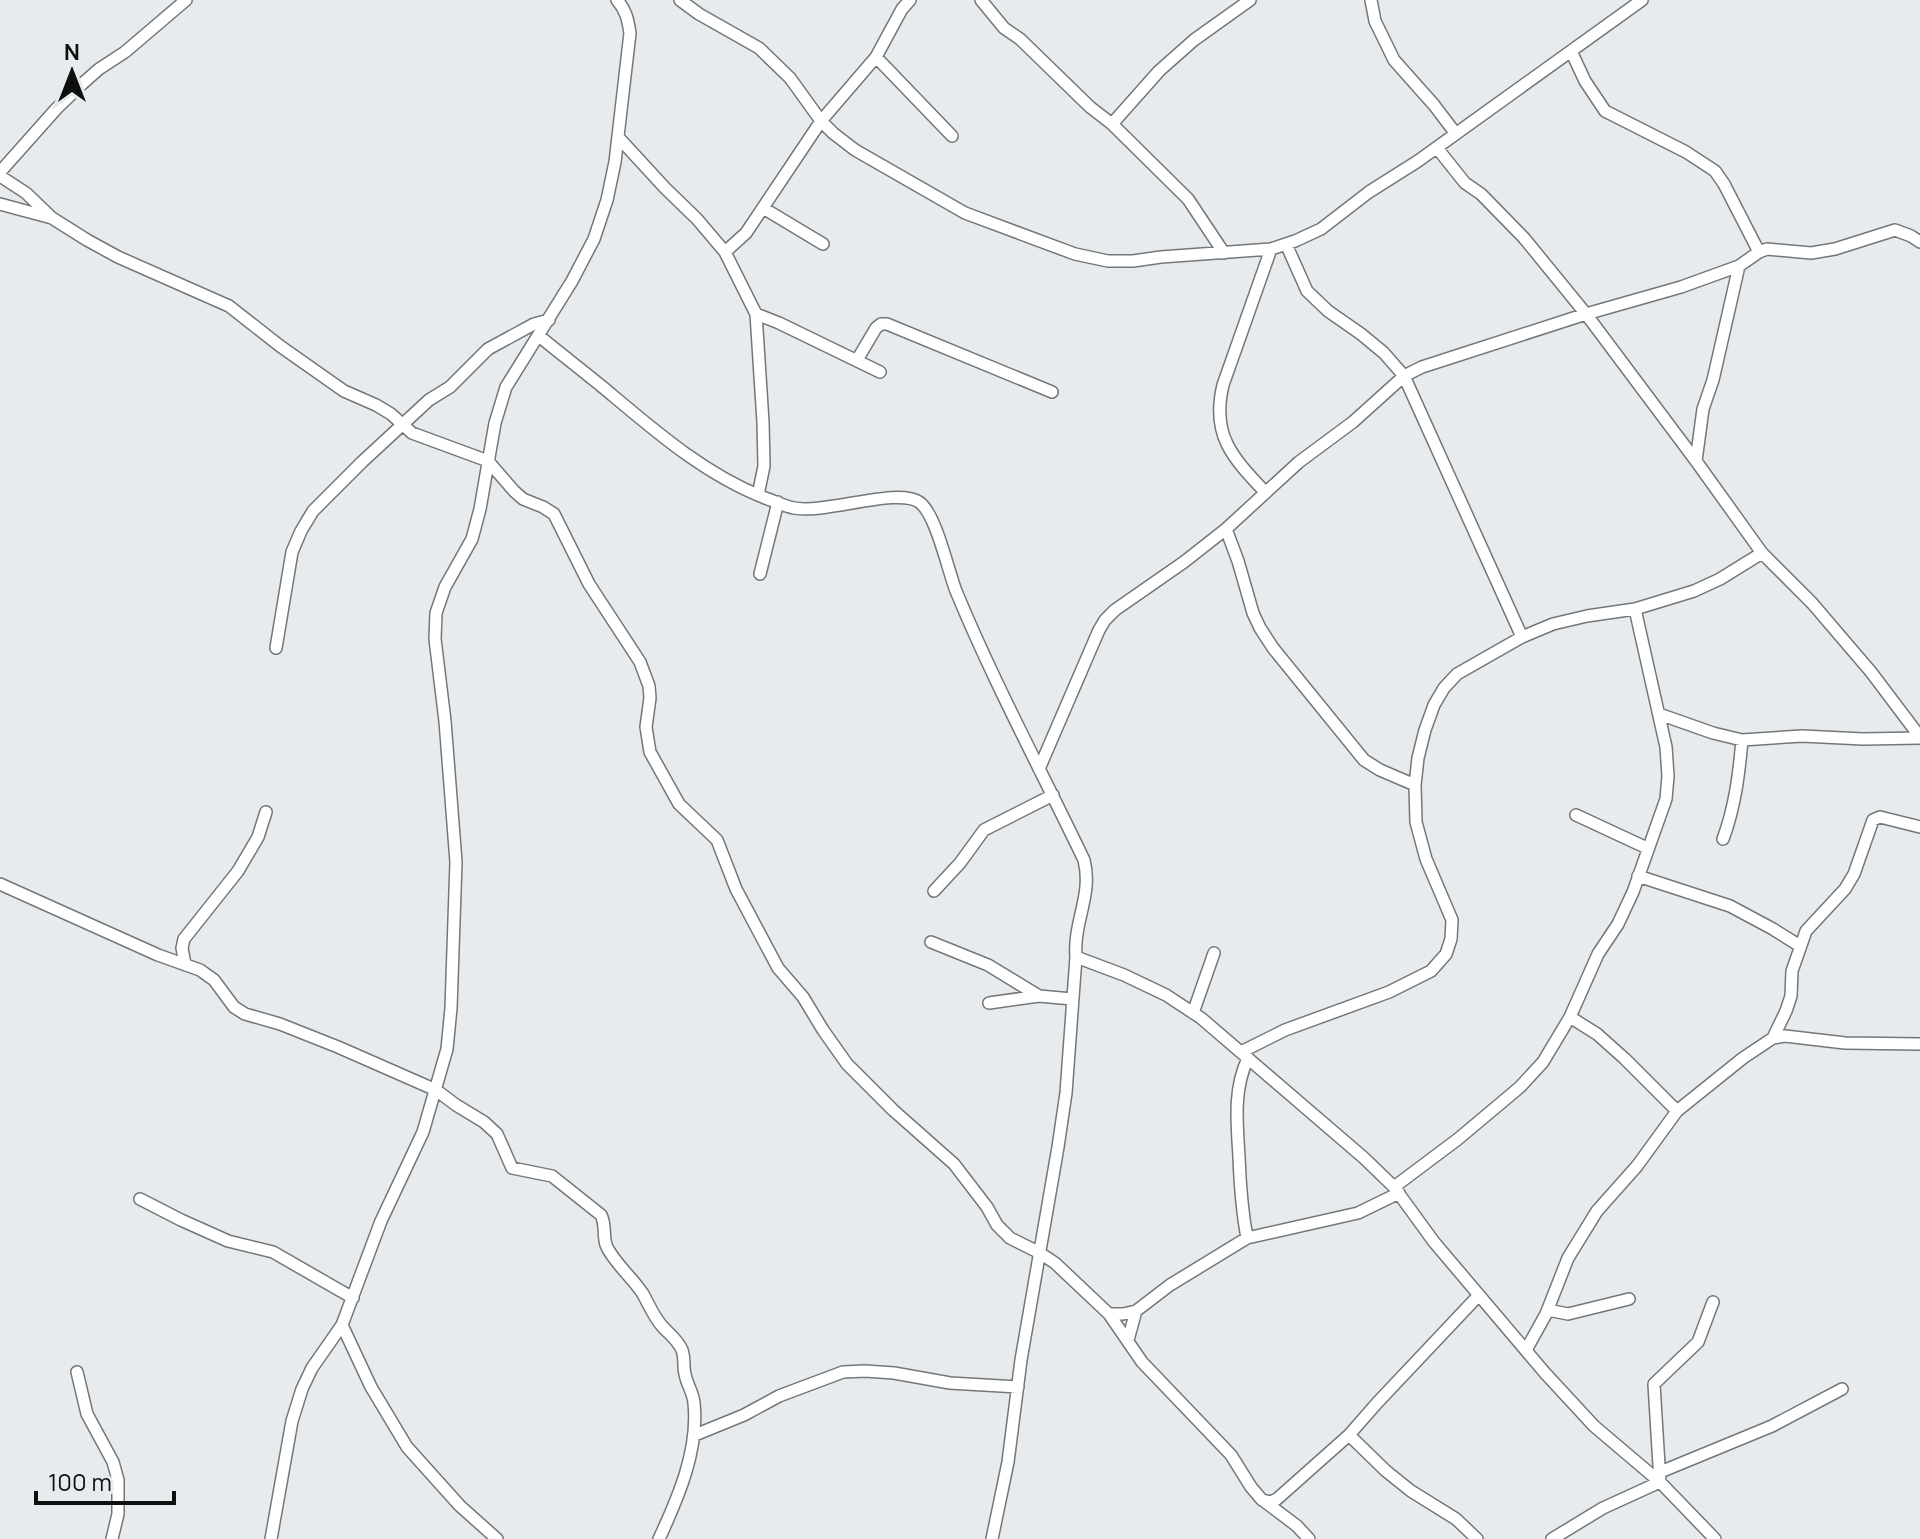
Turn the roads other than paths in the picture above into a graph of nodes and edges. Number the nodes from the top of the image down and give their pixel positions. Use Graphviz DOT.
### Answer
graph roads {
  1 [pos="186,0"];
  2 [pos="680,0"];
  3 [pos="910,0"];
  4 [pos="981,0"];
  5 [pos="1250,0"];
  6 [pos="1371,0"];
  7 [pos="1638,1"];
  8 [pos="623,2"];
  9 [pos="1571,51"];
  10 [pos="876,57"];
  11 [pos="821,121"];
  12 [pos="1112,124"];
  13 [pos="1456,134"];
  14 [pos="952,136"];
  15 [pos="619,138"];
  16 [pos="1437,148"];
  17 [pos="6,160"];
  18 [pos="0,174"];
  19 [pos="0,204"];
  20 [pos="763,208"];
  21 [pos="52,218"];
  22 [pos="1920,242"];
  23 [pos="823,244"];
  24 [pos="1286,244"];
  25 [pos="1271,249"];
  26 [pos="725,252"];
  27 [pos="1759,252"];
  28 [pos="1224,253"];
  29 [pos="1739,266"];
  30 [pos="756,314"];
  31 [pos="1586,314"];
  32 [pos="549,320"];
  33 [pos="539,336"];
  34 [pos="857,360"];
  35 [pos="880,372"];
  36 [pos="1404,376"];
  37 [pos="1052,392"];
  38 [pos="402,425"];
  39 [pos="488,461"];
  40 [pos="1696,461"];
  41 [pos="1265,492"];
  42 [pos="758,495"];
  43 [pos="778,502"];
  44 [pos="1226,529"];
  45 [pos="1762,553"];
  46 [pos="760,574"];
  47 [pos="1635,609"];
  48 [pos="1522,637"];
  49 [pos="276,648"];
  50 [pos="1659,714"];
  51 [pos="1920,737"];
  52 [pos="1742,740"];
  53 [pos="1039,769"];
  54 [pos="1415,785"];
  55 [pos="1053,795"];
  56 [pos="266,812"];
  57 [pos="1576,815"];
  58 [pos="1920,827"];
  59 [pos="1723,839"];
  60 [pos="1647,848"];
  61 [pos="1638,876"];
  62 [pos="0,884"];
  63 [pos="934,891"];
  64 [pos="931,942"];
  65 [pos="1800,946"];
  66 [pos="1214,953"];
  67 [pos="1076,957"];
  68 [pos="185,964"];
  69 [pos="1039,996"];
  70 [pos="1072,999"];
  71 [pos="989,1003"];
  72 [pos="1193,1013"];
  73 [pos="1570,1017"];
  74 [pos="1773,1038"];
  75 [pos="1920,1044"];
  76 [pos="1245,1055"];
  77 [pos="436,1090"];
  78 [pos="1677,1111"];
  79 [pos="1396,1190"];
  80 [pos="140,1199"];
  81 [pos="1247,1238"];
  82 [pos="1040,1253"];
  83 [pos="1479,1295"];
  84 [pos="353,1298"];
  85 [pos="1629,1299"];
  86 [pos="1713,1302"];
  87 [pos="1548,1310"];
  88 [pos="1136,1311"];
  89 [pos="1109,1314"];
  90 [pos="342,1325"];
  91 [pos="1128,1340"];
  92 [pos="1526,1350"];
  93 [pos="77,1372"];
  94 [pos="1018,1387"];
  95 [pos="1842,1389"];
  96 [pos="695,1435"];
  97 [pos="1349,1435"];
  98 [pos="1658,1477"];
  99 [pos="1262,1500"];
  100 [pos="112,1539"];
  101 [pos="271,1539"];
  102 [pos="497,1539"];
  103 [pos="659,1539"];
  104 [pos="992,1539"];
  105 [pos="1309,1539"];
  106 [pos="1477,1539"];
  107 [pos="1552,1539"];
  108 [pos="1715,1539"];
  1 -- 17 [label="street"];
  2 -- 11 [label="street"];
  3 -- 10 [label="street"];
  4 -- 12 [label="street"];
  5 -- 12 [label="street"];
  6 -- 13 [label="street"];
  7 -- 9 [label="street"];
  8 -- 15 [label="street"];
  9 -- 13 [label="street"];
  9 -- 27 [label="street"];
  10 -- 11 [label="street"];
  10 -- 14 [label="street"];
  11 -- 20 [label="street"];
  11 -- 28 [label="street"];
  12 -- 28 [label="street"];
  13 -- 16 [label="street"];
  15 -- 26 [label="street"];
  15 -- 32 [label="street"];
  16 -- 24 [label="street"];
  16 -- 31 [label="street"];
  17 -- 18 [label="street"];
  18 -- 21 [label="street"];
  19 -- 21 [label="street"];
  20 -- 23 [label="street"];
  20 -- 26 [label="street"];
  21 -- 38 [label="street"];
  22 -- 27 [label="street"];
  24 -- 25 [label="street"];
  24 -- 36 [label="street"];
  25 -- 28 [label="street"];
  25 -- 41 [label="street"];
  26 -- 30 [label="street"];
  27 -- 29 [label="street"];
  29 -- 31 [label="street"];
  29 -- 40 [label="street"];
  30 -- 34 [label="street"];
  30 -- 42 [label="street"];
  31 -- 36 [label="street"];
  31 -- 40 [label="street"];
  32 -- 33 [label="street"];
  32 -- 38 [label="street"];
  33 -- 39 [label="street"];
  33 -- 42 [label="street"];
  34 -- 35 [label="street"];
  34 -- 37 [label="street"];
  36 -- 41 [label="street"];
  36 -- 48 [label="street"];
  38 -- 39 [label="street"];
  38 -- 49 [label="street"];
  39 -- 77 [label="street"];
  39 -- 82 [label="street"];
  40 -- 45 [label="street"];
  41 -- 44 [label="street"];
  42 -- 43 [label="street"];
  43 -- 46 [label="street"];
  43 -- 53 [label="street"];
  44 -- 53 [label="street"];
  44 -- 54 [label="street"];
  45 -- 47 [label="street"];
  45 -- 51 [label="street"];
  47 -- 48 [label="street"];
  47 -- 50 [label="street"];
  48 -- 54 [label="street"];
  50 -- 52 [label="street"];
  50 -- 60 [label="street"];
  51 -- 52 [label="street"];
  52 -- 59 [label="street"];
  53 -- 55 [label="street"];
  54 -- 76 [label="street"];
  55 -- 63 [label="street"];
  55 -- 67 [label="street"];
  56 -- 68 [label="street"];
  57 -- 60 [label="street"];
  58 -- 65 [label="street"];
  60 -- 61 [label="street"];
  61 -- 65 [label="street"];
  61 -- 73 [label="street"];
  62 -- 68 [label="street"];
  64 -- 69 [label="street"];
  65 -- 74 [label="street"];
  66 -- 72 [label="street"];
  67 -- 70 [label="street"];
  67 -- 72 [label="street"];
  68 -- 77 [label="street"];
  69 -- 70 [label="street"];
  69 -- 71 [label="street"];
  70 -- 82 [label="street"];
  72 -- 76 [label="street"];
  73 -- 78 [label="street"];
  73 -- 79 [label="street"];
  74 -- 75 [label="street"];
  74 -- 78 [label="street"];
  76 -- 79 [label="street"];
  76 -- 81 [label="street"];
  77 -- 84 [label="street"];
  77 -- 96 [label="street"];
  78 -- 87 [label="street"];
  79 -- 81 [label="street"];
  79 -- 83 [label="street"];
  80 -- 84 [label="street"];
  81 -- 88 [label="street"];
  82 -- 89 [label="street"];
  82 -- 94 [label="street"];
  83 -- 92 [label="street"];
  83 -- 97 [label="street"];
  84 -- 90 [label="street"];
  85 -- 87 [label="street"];
  86 -- 98 [label="street"];
  87 -- 92 [label="street"];
  88 -- 89 [label="street"];
  88 -- 91 [label="street"];
  89 -- 91 [label="street"];
  90 -- 101 [label="street"];
  90 -- 102 [label="street"];
  91 -- 99 [label="street"];
  92 -- 98 [label="street"];
  93 -- 100 [label="street"];
  94 -- 96 [label="street"];
  94 -- 104 [label="street"];
  95 -- 98 [label="street"];
  96 -- 103 [label="street"];
  97 -- 99 [label="street"];
  97 -- 106 [label="street"];
  98 -- 107 [label="street"];
  98 -- 108 [label="street"];
  99 -- 105 [label="street"];
}
